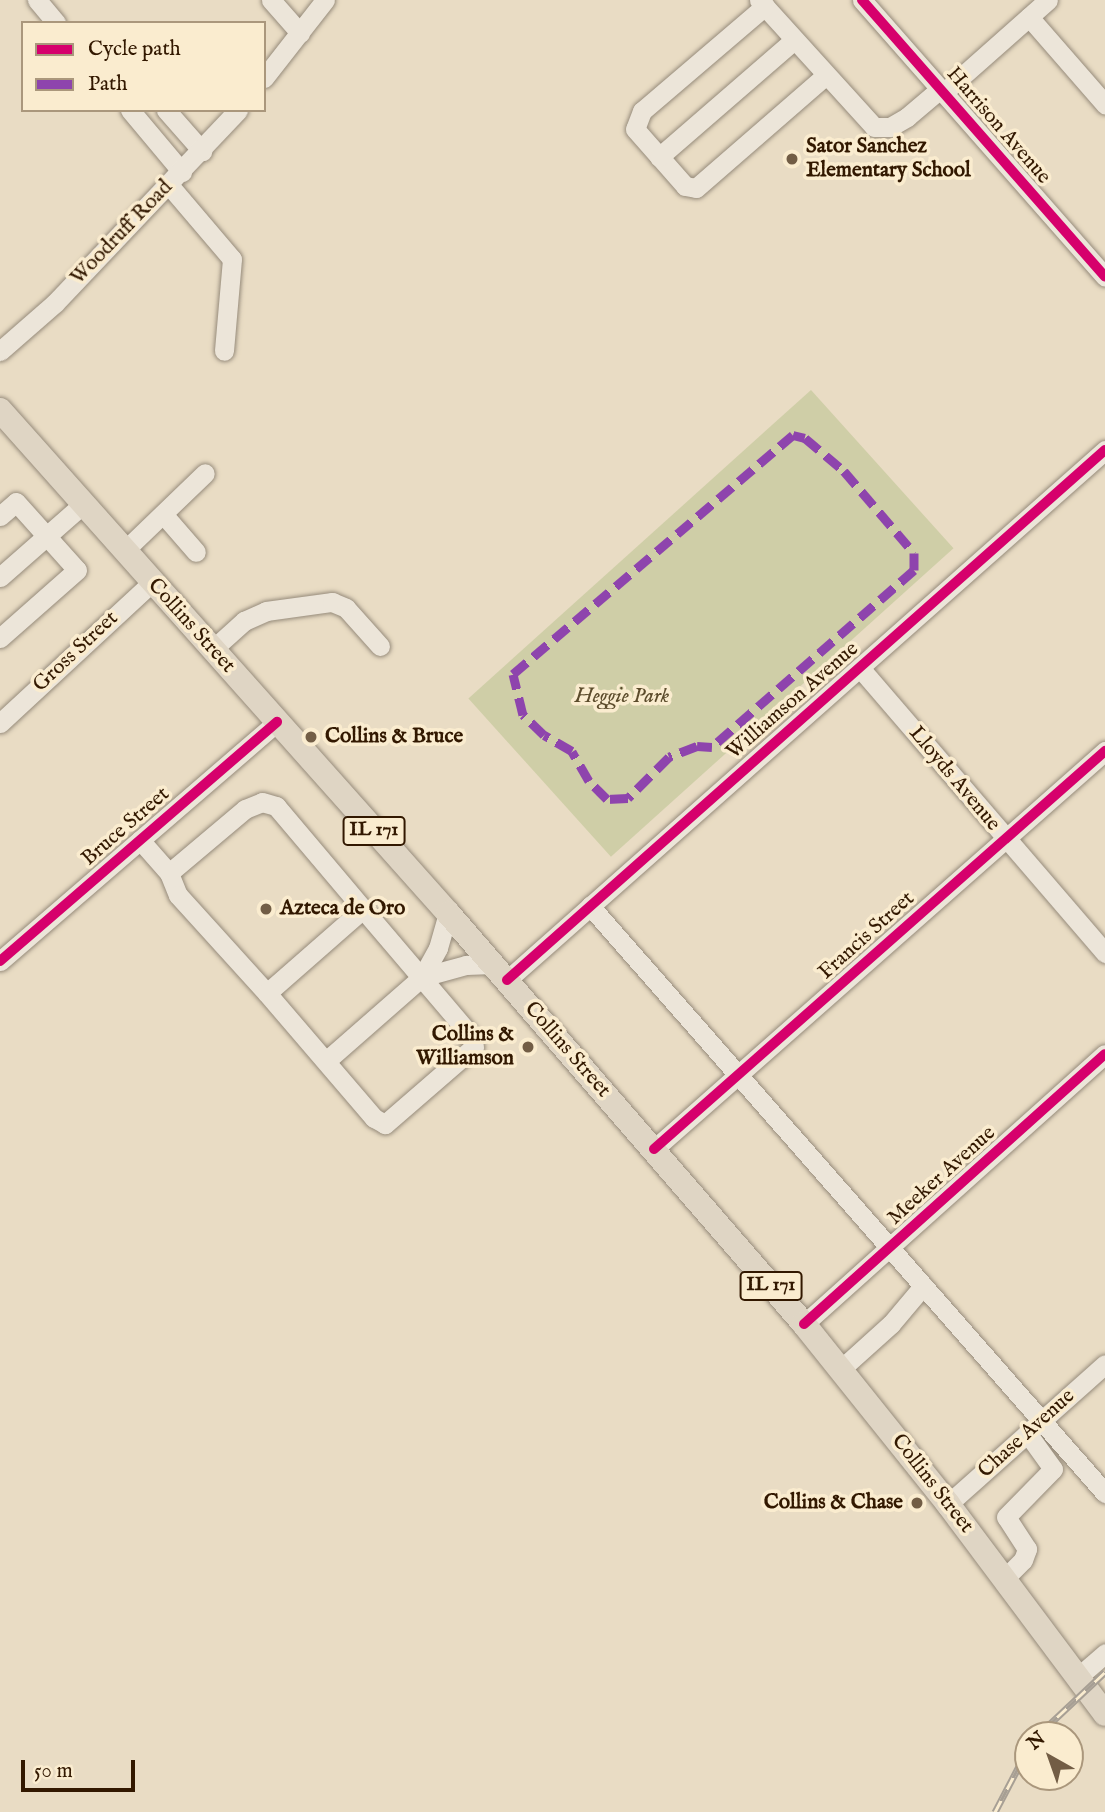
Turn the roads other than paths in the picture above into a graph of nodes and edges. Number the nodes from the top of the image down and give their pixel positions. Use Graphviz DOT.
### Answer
graph roads {
  1 [pos="37,0"];
  2 [pos="271,0"];
  3 [pos="325,0"];
  4 [pos="862,0"];
  5 [pos="1048,0"];
  6 [pos="762,3"];
  7 [pos="1029,17"];
  8 [pos="55,21"];
  9 [pos="300,33"];
  10 [pos="794,40"];
  11 [pos="266,76"];
  12 [pos="825,76"];
  13 [pos="942,91"];
  14 [pos="1105,104"];
  15 [pos="131,112"];
  16 [pos="168,112"];
  17 [pos="236,112"];
  18 [pos="202,151"];
  19 [pos="659,157"];
  20 [pos="175,178"];
  21 [pos="1105,277"];
  22 [pos="0,351"];
  23 [pos="224,351"];
  24 [pos="0,410"];
  25 [pos="1105,450"];
  26 [pos="205,473"];
  27 [pos="83,503"];
  28 [pos="163,514"];
  29 [pos="0,516"];
  30 [pos="47,536"];
  31 [pos="124,551"];
  32 [pos="196,552"];
  33 [pos="0,577"];
  34 [pos="152,582"];
  35 [pos="0,639"];
  36 [pos="380,646"];
  37 [pos="213,649"];
  38 [pos="860,668"];
  39 [pos="277,722"];
  40 [pos="0,723"];
  41 [pos="1105,751"];
  42 [pos="1004,838"];
  43 [pos="140,840"];
  44 [pos="169,873"];
  45 [pos="590,906"];
  46 [pos="363,909"];
  47 [pos="448,913"];
  48 [pos="1105,953"];
  49 [pos="0,961"];
  50 [pos="500,972"];
  51 [pos="422,977"];
  52 [pos="267,993"];
  53 [pos="1105,1054"];
  54 [pos="326,1061"];
  55 [pos="740,1077"];
  56 [pos="654,1149"];
  57 [pos="890,1249"];
  58 [pos="923,1286"];
  59 [pos="804,1324"];
  60 [pos="1105,1364"];
  61 [pos="841,1369"];
  62 [pos="1034,1427"];
  63 [pos="1105,1493"];
  64 [pos="948,1504"];
  65 [pos="1005,1578"];
  66 [pos="1105,1653"];
  67 [pos="1079,1676"];
  68 [pos="1105,1714"];
  1 -- 8 [label="street"];
  2 -- 9 [label="street"];
  3 -- 9 [label="street"];
  4 -- 13 [label="street, Harrison Avenue"];
  5 -- 7 [label="street"];
  6 -- 10 [label="street"];
  6 -- 19 [label="street"];
  7 -- 13 [label="street"];
  7 -- 14 [label="street"];
  9 -- 11 [label="street"];
  10 -- 12 [label="street"];
  10 -- 19 [label="street"];
  12 -- 13 [label="street"];
  12 -- 19 [label="street"];
  13 -- 21 [label="street, Harrison Avenue"];
  15 -- 20 [label="street"];
  16 -- 18 [label="street"];
  17 -- 18 [label="street, Woodruff Road"];
  18 -- 20 [label="street, Woodruff Road"];
  20 -- 22 [label="street, Woodruff Road"];
  20 -- 23 [label="street"];
  24 -- 27 [label="main road, Collins Street / IL 171"];
  25 -- 38 [label="street, Williamson Avenue"];
  26 -- 28 [label="street"];
  27 -- 30 [label="street"];
  27 -- 31 [label="main road, Collins Street / IL 171"];
  28 -- 31 [label="street"];
  28 -- 32 [label="street"];
  29 -- 30 [label="street"];
  30 -- 33 [label="street"];
  30 -- 35 [label="street"];
  31 -- 34 [label="main road, Collins Street / IL 171"];
  34 -- 37 [label="main road, Collins Street / IL 171"];
  34 -- 40 [label="street, Gross Street"];
  36 -- 37 [label="street"];
  37 -- 39 [label="main road, Collins Street / IL 171"];
  38 -- 42 [label="street, Lloyds Avenue"];
  38 -- 45 [label="street, Williamson Avenue"];
  39 -- 43 [label="street, Bruce Street"];
  39 -- 47 [label="main road, Collins Street / IL 171"];
  41 -- 42 [label="street, Francis Street"];
  42 -- 48 [label="street, Lloyds Avenue"];
  42 -- 55 [label="street, Francis Street"];
  43 -- 44 [label="street"];
  43 -- 49 [label="street, Bruce Street"];
  44 -- 46 [label="street"];
  44 -- 52 [label="street"];
  45 -- 50 [label="street, Williamson Avenue"];
  45 -- 55 [label="street"];
  46 -- 51 [label="street"];
  46 -- 52 [label="street"];
  47 -- 50 [label="main road, Collins Street / IL 171"];
  47 -- 51 [label="street"];
  50 -- 51 [label="street"];
  50 -- 56 [label="main road, Collins Street / IL 171"];
  51 -- 54 [label="street"];
  51 -- 54 [label="street"];
  52 -- 54 [label="street"];
  53 -- 57 [label="street, Meeker Avenue"];
  55 -- 56 [label="street, Francis Street"];
  55 -- 57 [label="street"];
  56 -- 59 [label="main road, Collins Street / IL 171"];
  57 -- 58 [label="street"];
  57 -- 59 [label="street, Meeker Avenue"];
  58 -- 61 [label="street"];
  58 -- 62 [label="street"];
  59 -- 61 [label="main road, Collins Street / IL 171"];
  60 -- 62 [label="street, Chase Avenue"];
  61 -- 64 [label="main road, Collins Street / IL 171"];
  62 -- 63 [label="street"];
  62 -- 64 [label="street, Chase Avenue"];
  62 -- 65 [label="street"];
  64 -- 65 [label="main road, Collins Street / IL 171"];
  65 -- 67 [label="main road, Collins Street / IL 171"];
  66 -- 67 [label="street"];
  67 -- 68 [label="main road, Collins Street / IL 171"];
}
